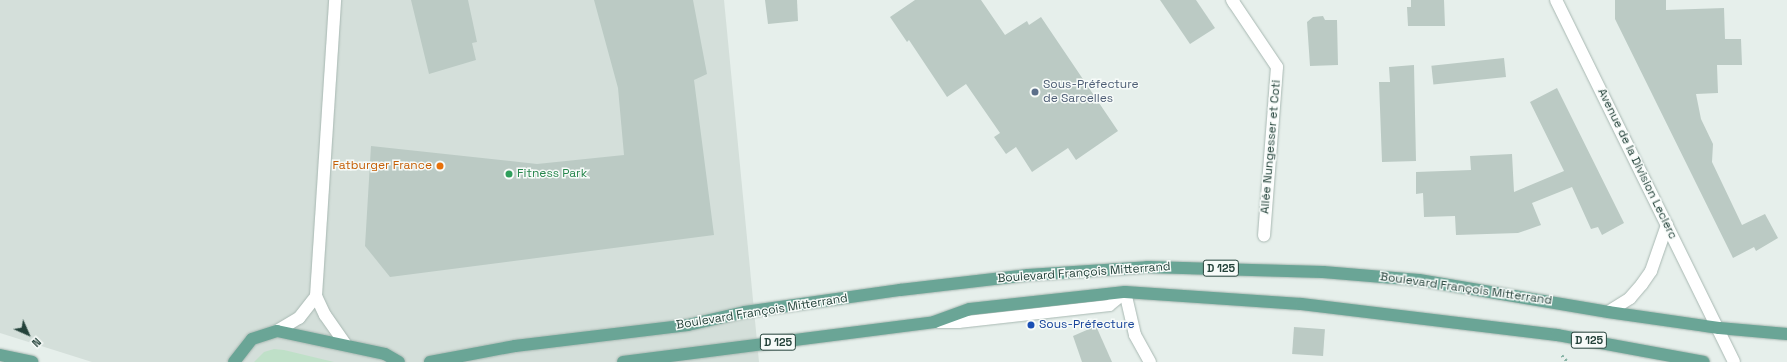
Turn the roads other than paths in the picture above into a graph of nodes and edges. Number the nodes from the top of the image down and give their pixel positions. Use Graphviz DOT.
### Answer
graph roads {
  1 [pos="335,0"];
  2 [pos="1556,0"];
  3 [pos="1233,1"];
  4 [pos="1668,225"];
  5 [pos="1264,236"];
  6 [pos="1124,292"];
  7 [pos="316,296"];
  8 [pos="1608,312"];
  9 [pos="1719,328"];
  10 [pos="277,331"];
  11 [pos="1787,334"];
  12 [pos="345,344"];
  13 [pos="0,355"];
  14 [pos="233,361"];
  15 [pos="32,362"];
  16 [pos="399,362"];
  17 [pos="430,362"];
  18 [pos="622,362"];
  19 [pos="1150,362"];
  20 [pos="1704,362"];
  21 [pos="1734,362"];
  1 -- 7 [label="street"];
  2 -- 4 [label="street, Avenue de la Division Leclerc"];
  3 -- 5 [label="street, Allée Nungesser et Coti"];
  4 -- 8 [label="street"];
  4 -- 9 [label="street, Avenue de la Division Leclerc"];
  6 -- 18 [label="main road, Boulevard François Mitterrand / D 125"];
  6 -- 19 [label="street"];
  6 -- 20 [label="main road, Boulevard François Mitterrand / D 125"];
  7 -- 10 [label="street"];
  7 -- 12 [label="street"];
  8 -- 9 [label="main road, Boulevard François Mitterrand / D 125"];
  8 -- 17 [label="main road, Boulevard François Mitterrand / D 125"];
  9 -- 11 [label="main road, Boulevard François Mitterrand / D 125"];
  9 -- 21 [label="street, Avenue de la Division Leclerc"];
  10 -- 12 [label="main road"];
  10 -- 14 [label="main road"];
  12 -- 16 [label="main road"];
  13 -- 15 [label="main road"];
}
